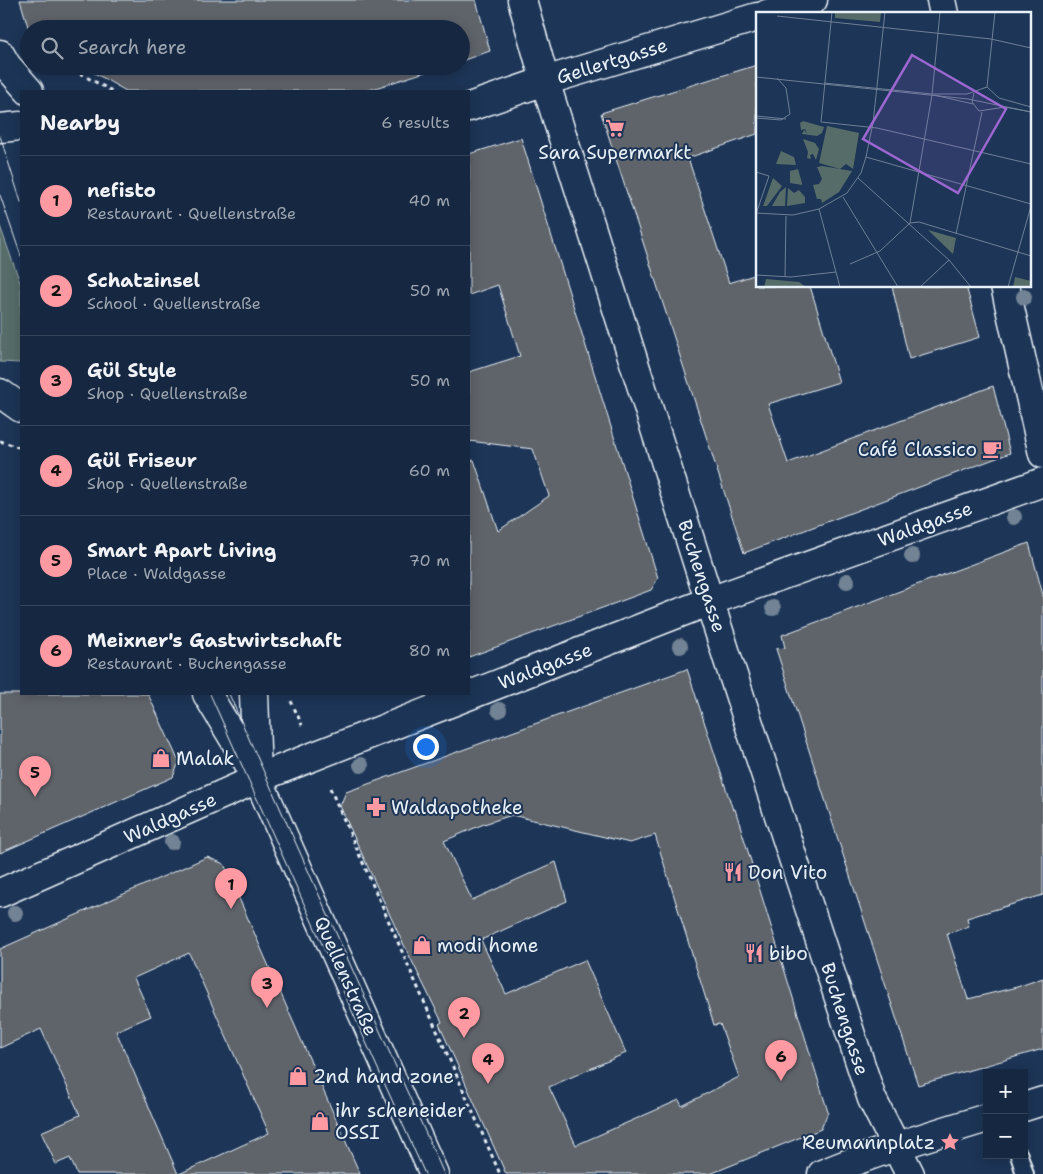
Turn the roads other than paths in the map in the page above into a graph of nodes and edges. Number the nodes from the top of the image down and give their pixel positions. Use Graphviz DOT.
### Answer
graph roads {
  1 [pos="522,0"];
  2 [pos="812,0"];
  3 [pos="773,12"];
  4 [pos="756,17"];
  5 [pos="0,54"];
  6 [pos="545,81"];
  7 [pos="28,90"];
  8 [pos="470,107"];
  9 [pos="20,126"];
  10 [pos="0,128"];
  11 [pos="1005,288"];
  12 [pos="0,392"];
  13 [pos="20,392"];
  14 [pos="20,407"];
  15 [pos="1043,454"];
  16 [pos="1043,482"];
  17 [pos="710,601"];
  18 [pos="208,695"];
  19 [pos="219,695"];
  20 [pos="254,695"];
  21 [pos="258,779"];
  22 [pos="0,893"];
  23 [pos="1043,1101"];
  24 [pos="1028,1106"];
  25 [pos="983,1119"];
  26 [pos="896,1147"];
  27 [pos="1020,1159"];
  28 [pos="434,1174"];
  29 [pos="822,1174"];
  30 [pos="910,1174"];
  31 [pos="1025,1174"];
  1 -- 6 [label="street, Buchengasse"];
  2 -- 3 [label="street"];
  4 -- 6 [label="street, Gellertgasse"];
  5 -- 7 [label="street"];
  6 -- 8 [label="street, Gellertgasse"];
  6 -- 17 [label="street, Buchengasse"];
  9 -- 10 [label="street"];
  11 -- 15 [label="street"];
  12 -- 13 [label="street"];
  12 -- 14 [label="street"];
  16 -- 17 [label="street, Waldgasse"];
  17 -- 21 [label="street, Waldgasse"];
  17 -- 26 [label="street, Buchengasse"];
  18 -- 21 [label="street, Quellenstraße"];
  19 -- 21 [label="lane, Quellenstraße"];
  20 -- 21 [label="street, Quellenstraße"];
  21 -- 22 [label="street, Waldgasse"];
  21 -- 28 [label="street, Quellenstraße"];
  23 -- 24 [label="street"];
  25 -- 26 [label="street"];
  26 -- 29 [label="street"];
  26 -- 30 [label="street"];
  27 -- 31 [label="lane"];
}
